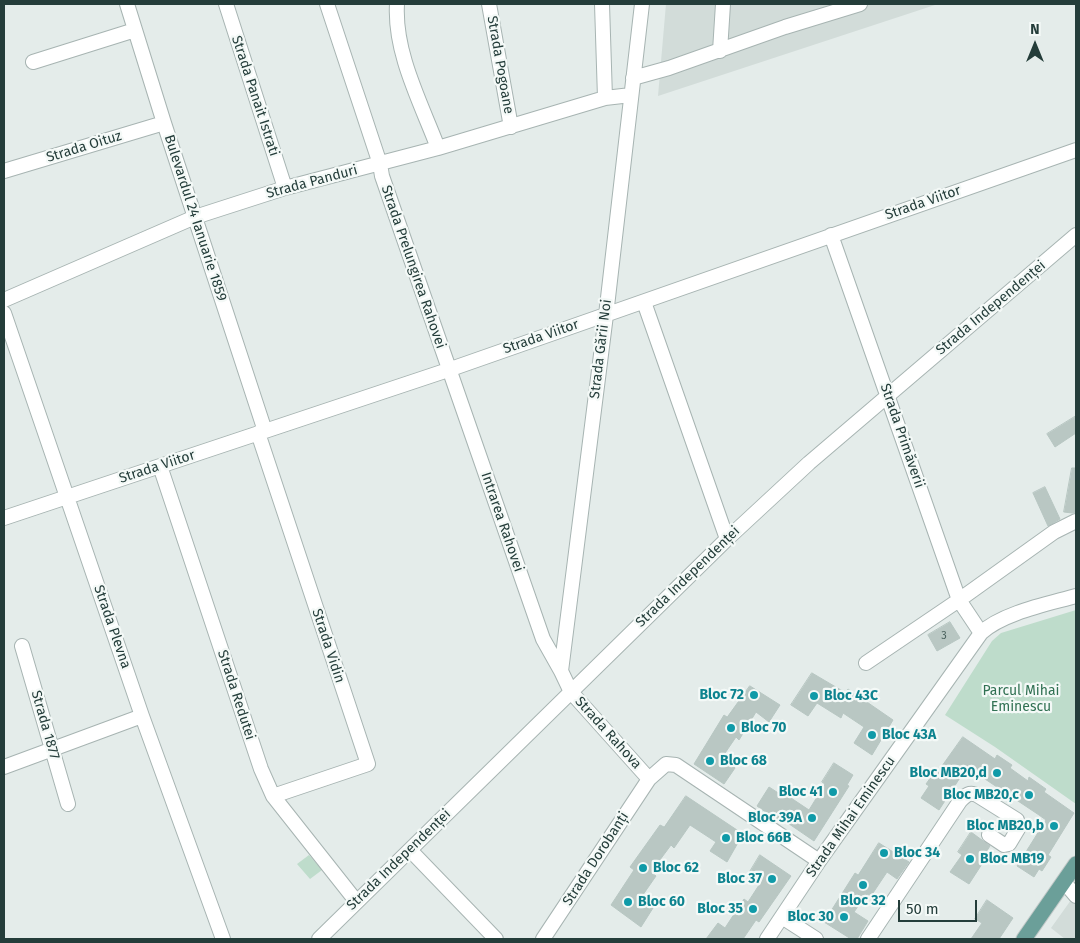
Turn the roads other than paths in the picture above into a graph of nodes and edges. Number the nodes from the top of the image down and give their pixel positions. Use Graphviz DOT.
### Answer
graph roads {
  1 [pos="127,4"];
  2 [pos="226,4"];
  3 [pos="327,4"];
  4 [pos="397,4"];
  5 [pos="489,4"];
  6 [pos="602,4"];
  7 [pos="642,4"];
  8 [pos="724,4"];
  9 [pos="860,4"];
  10 [pos="135,30"];
  11 [pos="720,50"];
  12 [pos="33,62"];
  13 [pos="633,78"];
  14 [pos="631,95"];
  15 [pos="605,98"];
  16 [pos="164,123"];
  17 [pos="511,127"];
  18 [pos="438,148"];
  19 [pos="1076,150"];
  20 [pos="380,164"];
  21 [pos="4,171"];
  22 [pos="285,188"];
  23 [pos="195,217"];
  24 [pos="831,235"];
  25 [pos="1076,235"];
  26 [pos="4,300"];
  27 [pos="644,302"];
  28 [pos="4,313"];
  29 [pos="606,315"];
  30 [pos="448,370"];
  31 [pos="888,395"];
  32 [pos="261,432"];
  33 [pos="160,466"];
  34 [pos="67,497"];
  35 [pos="4,518"];
  36 [pos="1076,520"];
  37 [pos="727,539"];
  38 [pos="1076,596"];
  39 [pos="959,600"];
  40 [pos="981,633"];
  41 [pos="22,646"];
  42 [pos="866,663"];
  43 [pos="561,671"];
  44 [pos="571,692"];
  45 [pos="142,716"];
  46 [pos="52,749"];
  47 [pos="4,767"];
  48 [pos="649,779"];
  49 [pos="273,796"];
  50 [pos="68,804"];
  51 [pos="989,835"];
  52 [pos="410,850"];
  53 [pos="818,862"];
  54 [pos="1076,864"];
  55 [pos="1064,882"];
  56 [pos="1076,896"];
  57 [pos="356,901"];
  58 [pos="782,917"];
  59 [pos="223,939"];
  60 [pos="319,939"];
  61 [pos="496,939"];
  62 [pos="543,939"];
  63 [pos="768,939"];
  64 [pos="816,939"];
  65 [pos="868,939"];
  66 [pos="1024,939"];
  1 -- 10 [label="street, Bulevardul 24 Ianuarie 1859"];
  2 -- 22 [label="street, Strada Panait Istrati"];
  3 -- 20 [label="street, Strada Prelungirea Rahovei"];
  4 -- 18 [label="street"];
  5 -- 17 [label="street, Strada Pogoane"];
  6 -- 15 [label="street"];
  7 -- 13 [label="street, Strada Gării Noi"];
  8 -- 11 [label="street"];
  9 -- 11 [label="street"];
  10 -- 12 [label="street"];
  10 -- 16 [label="street, Bulevardul 24 Ianuarie 1859"];
  11 -- 13 [label="street"];
  13 -- 14 [label="street, Strada Gării Noi"];
  14 -- 15 [label="street, Strada Panduri"];
  14 -- 29 [label="street, Strada Gării Noi"];
  15 -- 17 [label="street, Strada Panduri"];
  16 -- 21 [label="street, Strada Oituz"];
  16 -- 23 [label="street, Bulevardul 24 Ianuarie 1859"];
  17 -- 18 [label="street, Strada Panduri"];
  18 -- 20 [label="street, Strada Panduri"];
  19 -- 24 [label="street, Strada Viitor"];
  20 -- 22 [label="street, Strada Panduri"];
  20 -- 30 [label="street, Strada Prelungirea Rahovei"];
  22 -- 23 [label="street, Strada Panduri"];
  23 -- 26 [label="street, Strada Panduri"];
  23 -- 32 [label="street, Bulevardul 24 Ianuarie 1859"];
  24 -- 27 [label="street, Strada Viitor"];
  24 -- 31 [label="street, Strada Primăverii"];
  25 -- 31 [label="street, Strada Independenței"];
  27 -- 29 [label="street, Strada Viitor"];
  27 -- 37 [label="street"];
  28 -- 34 [label="street, Strada Plevna"];
  29 -- 30 [label="street, Strada Viitor"];
  29 -- 43 [label="street, Strada Gării Noi"];
  30 -- 32 [label="street, Strada Viitor"];
  30 -- 43 [label="street, Intrarea Rahovei"];
  31 -- 37 [label="street, Strada Independenței"];
  31 -- 39 [label="street, Strada Primăverii"];
  32 -- 33 [label="street, Strada Viitor"];
  32 -- 49 [label="street, Strada Vidin"];
  33 -- 34 [label="street, Strada Viitor"];
  33 -- 49 [label="street, Strada Redutei"];
  34 -- 35 [label="street, Strada Viitor"];
  34 -- 45 [label="street, Strada Plevna"];
  36 -- 39 [label="street"];
  37 -- 44 [label="street, Strada Independenței"];
  38 -- 40 [label="street, Strada Mihai Eminescu"];
  39 -- 40 [label="street, Strada Primăverii"];
  39 -- 42 [label="street"];
  40 -- 53 [label="street, Strada Mihai Eminescu"];
  41 -- 46 [label="street, Strada 1877"];
  43 -- 44 [label="street"];
  44 -- 48 [label="street, Strada Rahova"];
  44 -- 52 [label="street, Strada Independenței"];
  45 -- 46 [label="street"];
  45 -- 59 [label="street, Strada Plevna"];
  46 -- 47 [label="street"];
  46 -- 50 [label="street, Strada 1877"];
  48 -- 53 [label="street, Strada Rahova"];
  48 -- 62 [label="street, Strada Dorobanți"];
  49 -- 57 [label="street, Strada Redutei"];
  51 -- 65 [label="street"];
  52 -- 57 [label="street, Strada Independenței"];
  52 -- 61 [label="street"];
  53 -- 58 [label="street, Strada Mihai Eminescu"];
  54 -- 55 [label="main road"];
  55 -- 56 [label="street"];
  55 -- 66 [label="main road"];
  57 -- 60 [label="street, Strada Independenței"];
  58 -- 63 [label="street, Strada Mihai Eminescu"];
  58 -- 64 [label="street"];
}
